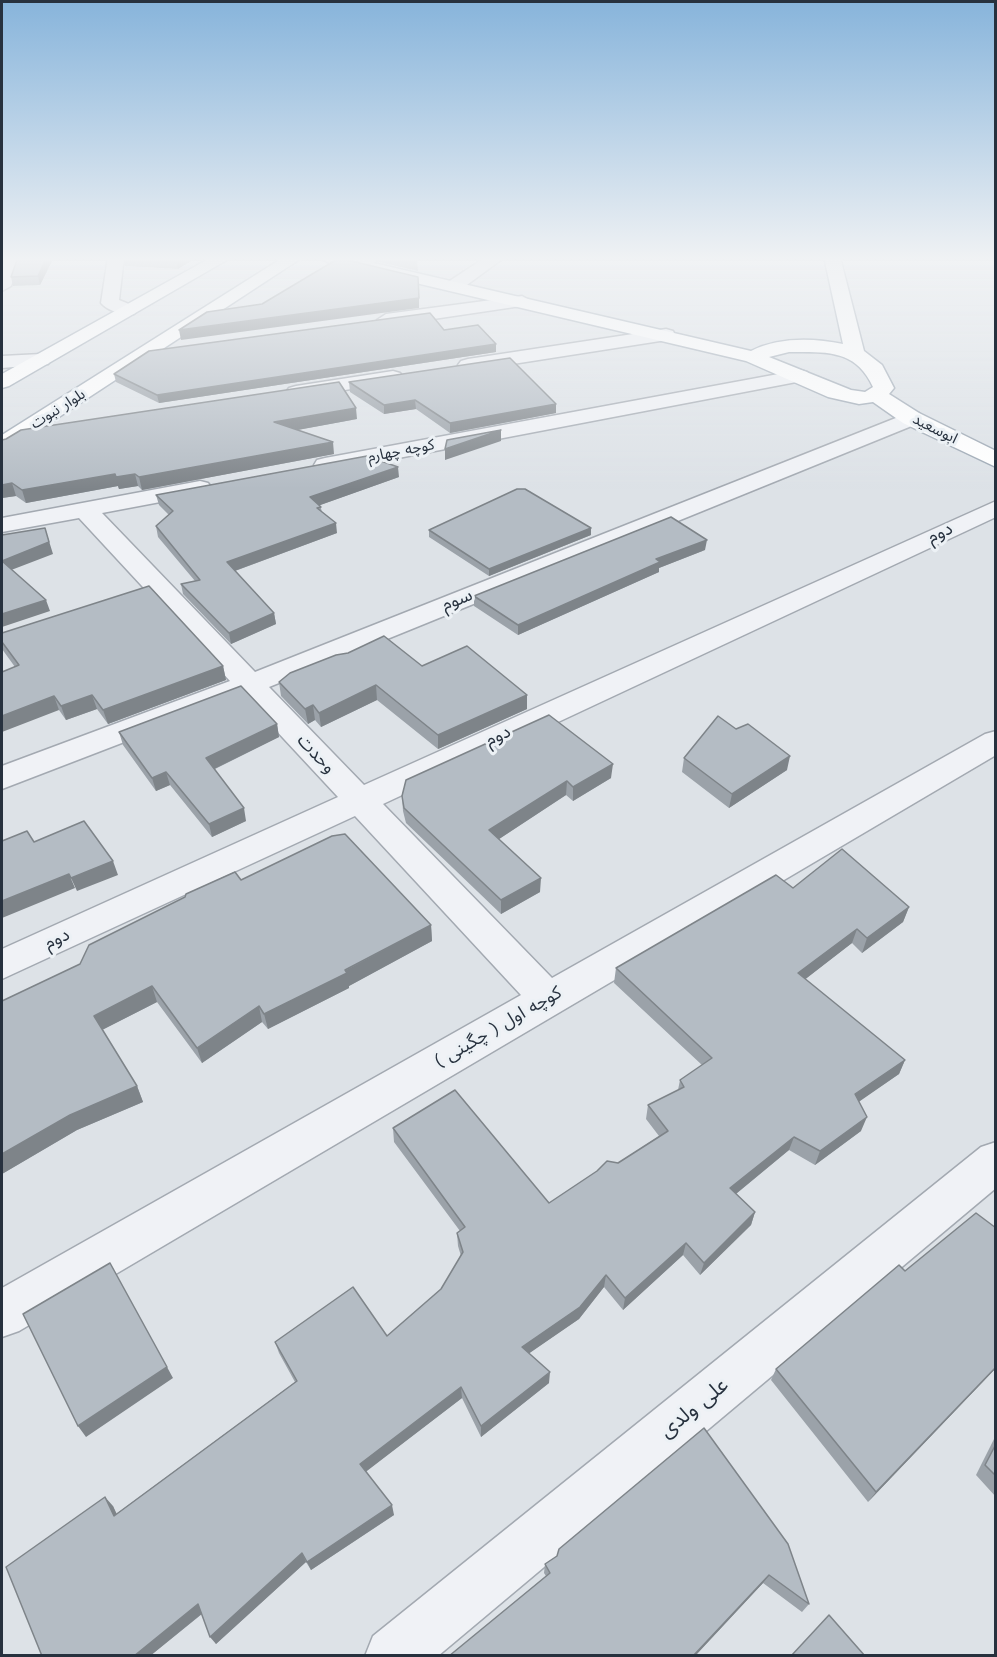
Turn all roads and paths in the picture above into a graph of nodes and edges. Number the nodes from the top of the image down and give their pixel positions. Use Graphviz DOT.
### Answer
graph roads {
  1 [pos="86,334"];
  2 [pos="174,334"];
  3 [pos="851,334"];
  4 [pos="666,335"];
  5 [pos="191,347"];
  6 [pos="167,350"];
  7 [pos="855,353"];
  8 [pos="753,357"];
  9 [pos="41,360"];
  10 [pos="2,362"];
  11 [pos="454,367"];
  12 [pos="407,375"];
  13 [pos="801,376"];
  14 [pos="2,382"];
  15 [pos="277,394"];
  16 [pos="876,395"];
  17 [pos="911,418"];
  18 [pos="65,427"];
  19 [pos="10,439"];
  20 [pos="996,460"];
  21 [pos="308,468"];
  22 [pos="226,483"];
  23 [pos="996,508"];
  24 [pos="85,510"];
  25 [pos="2,525"];
  26 [pos="250,684"];
  27 [pos="996,741"];
  28 [pos="2,778"];
  29 [pos="360,800"];
  30 [pos="2,965"];
  31 [pos="548,999"];
  32 [pos="996,1161"];
  33 [pos="2,1314"];
  34 [pos="393,1656"];
  1 -- 9 [label="main road"];
  2 -- 19 [label="main road, بلوار نبوت"];
  3 -- 7 [label="main road"];
  4 -- 8 [label="main road"];
  4 -- 11 [label="street"];
  5 -- 6 [label="street"];
  7 -- 8 [label="main road"];
  7 -- 16 [label="main road"];
  8 -- 13 [label="main road"];
  9 -- 10 [label="street"];
  9 -- 14 [label="main road"];
  12 -- 15 [label="street"];
  13 -- 16 [label="main road"];
  13 -- 21 [label="street, کوچه چهارم"];
  16 -- 17 [label="main road, ابوسعید"];
  17 -- 20 [label="main road, ابوسعید"];
  17 -- 26 [label="street, سوم"];
  18 -- 19 [label="street"];
  22 -- 24 [label="street"];
  23 -- 29 [label="street, دوم"];
  24 -- 25 [label="street"];
  24 -- 26 [label="street, وحدت"];
  26 -- 28 [label="street, سوم"];
  26 -- 29 [label="street, وحدت"];
  27 -- 31 [label="street, کوچه اول ( چگینی )"];
  29 -- 30 [label="street, دوم"];
  29 -- 31 [label="street, وحدت"];
  31 -- 33 [label="street, کوچه اول ( چگینی )"];
  32 -- 34 [label="street, علی ولدی"];
}
